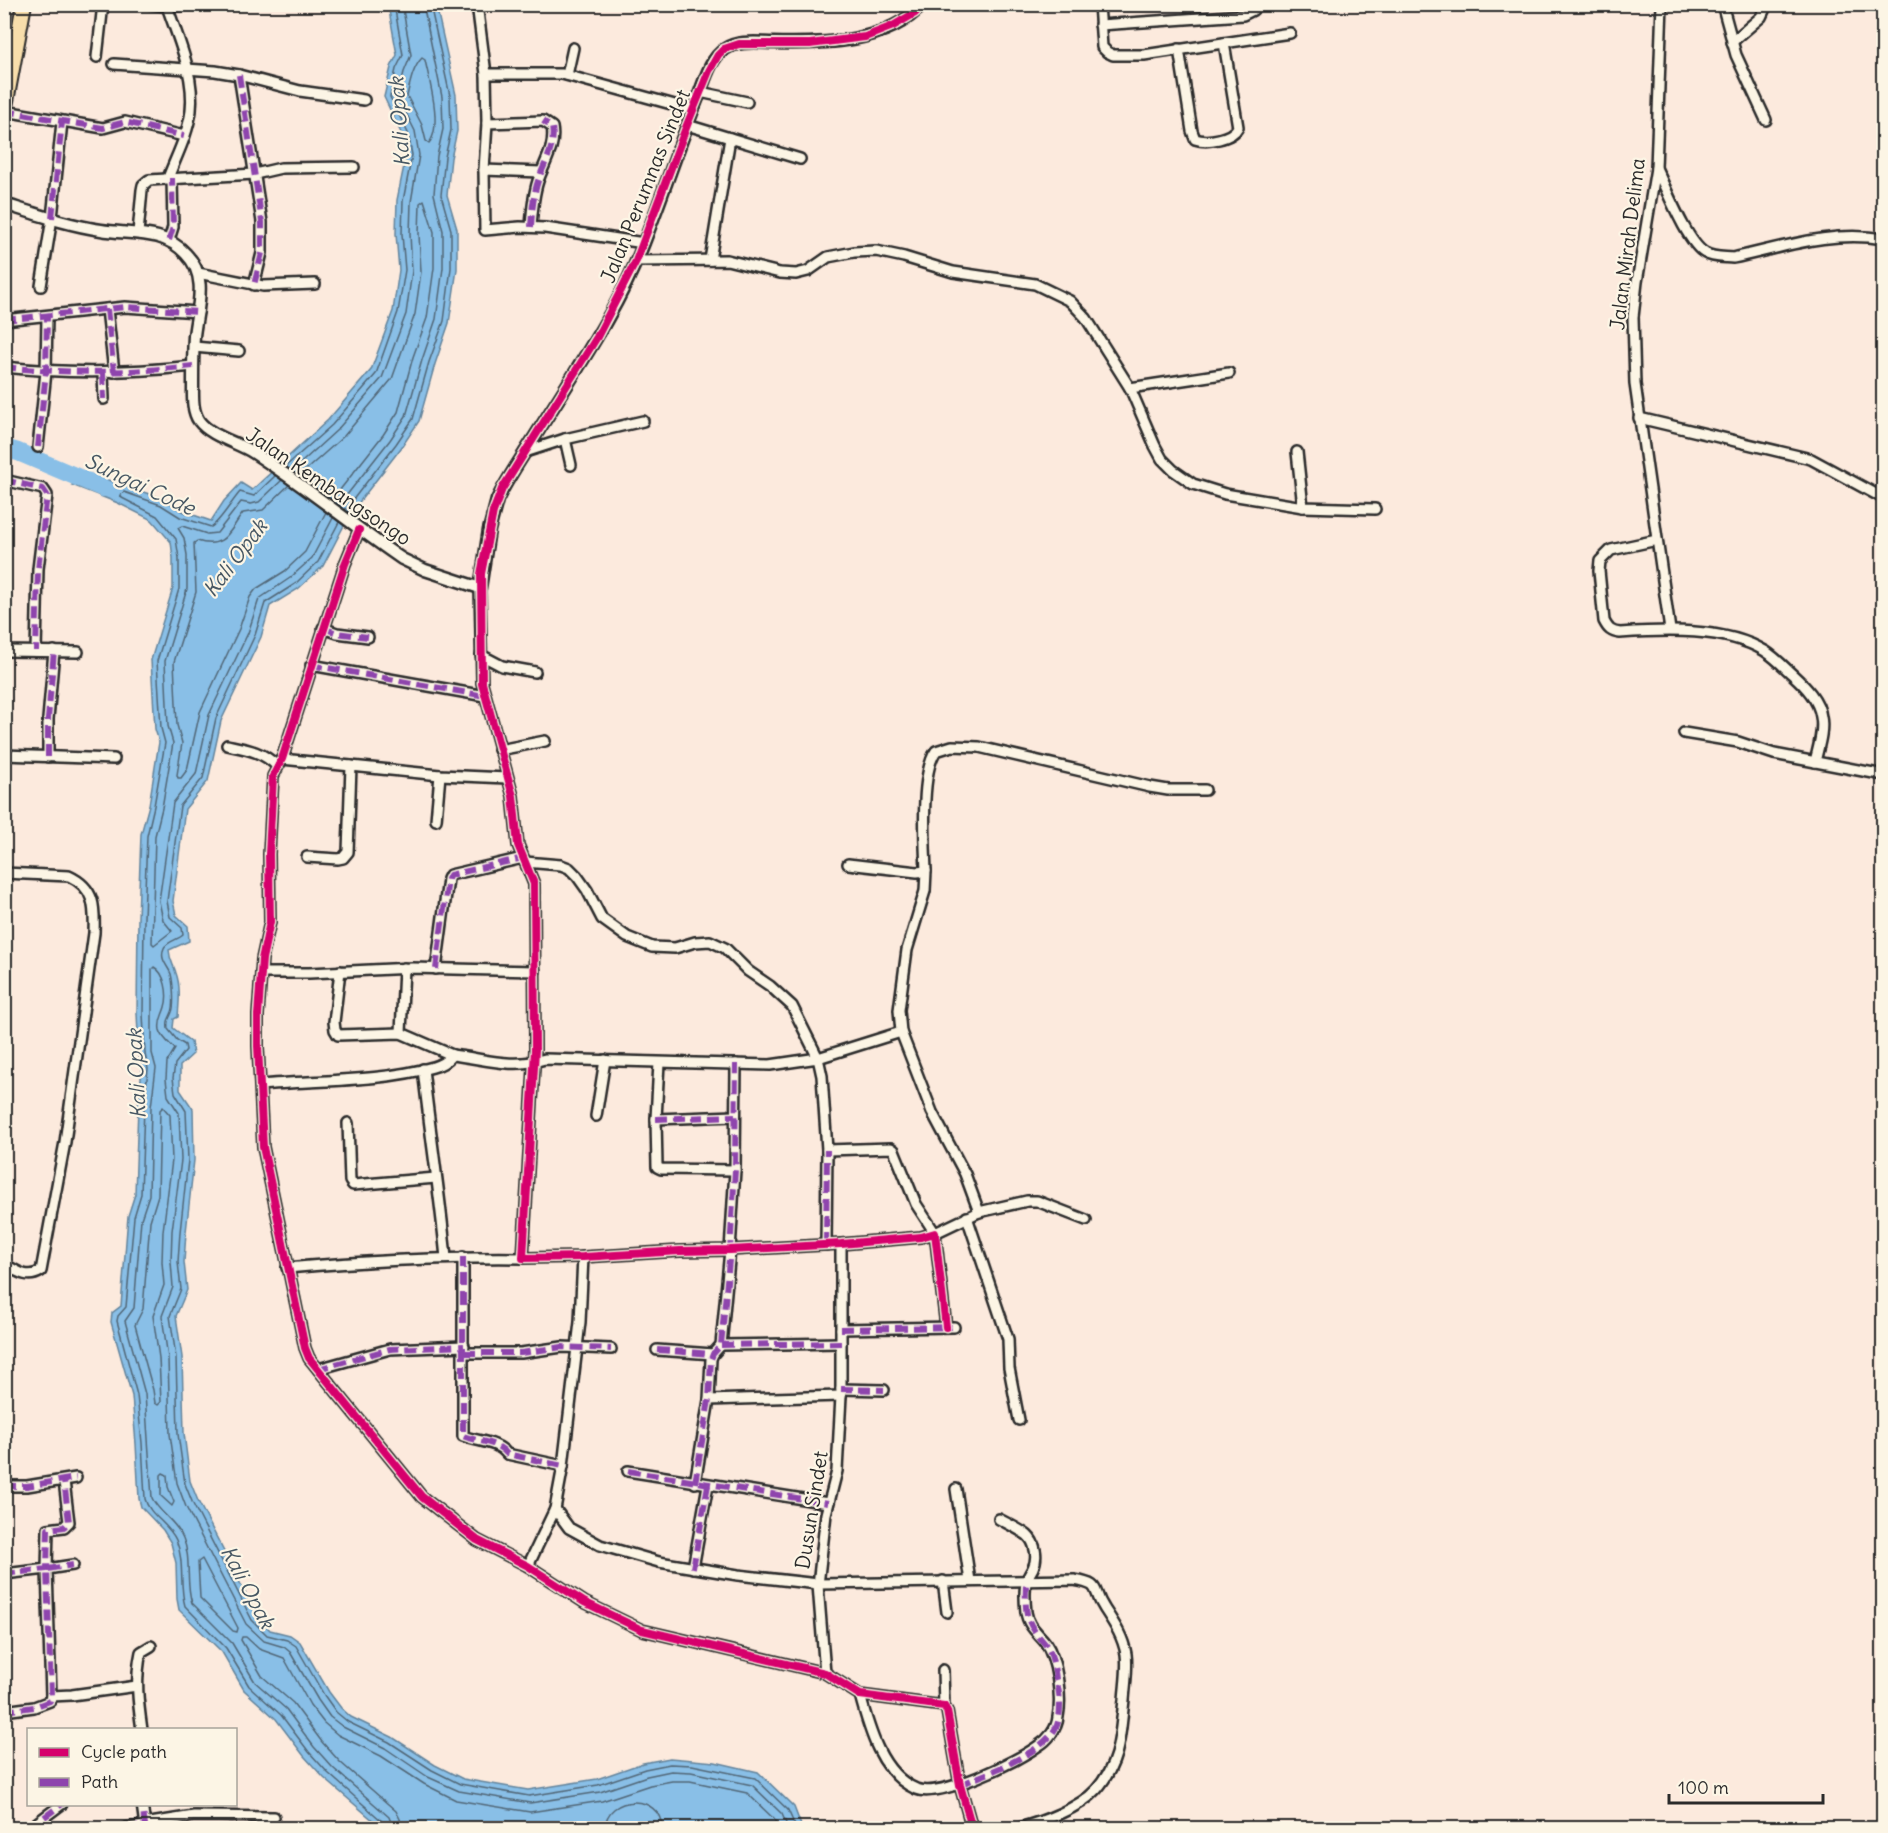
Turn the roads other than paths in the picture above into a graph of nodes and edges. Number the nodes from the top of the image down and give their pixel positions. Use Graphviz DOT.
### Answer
graph roads {
  1 [pos="24,4"];
  2 [pos="103,4"];
  3 [pos="208,4"];
  4 [pos="477,4"];
  5 [pos="923,4"];
  6 [pos="1099,4"];
  7 [pos="1254,4"];
  8 [pos="1662,4"];
  9 [pos="1722,4"];
  10 [pos="1767,4"];
  11 [pos="158,5"];
  12 [pos="1100,25"];
  13 [pos="1290,33"];
  14 [pos="1732,42"];
  15 [pos="1224,43"];
  16 [pos="573,48"];
  17 [pos="1179,49"];
  18 [pos="97,57"];
  19 [pos="114,64"];
  20 [pos="188,69"];
  21 [pos="486,74"];
  22 [pos="239,75"];
  23 [pos="567,75"];
  24 [pos="700,92"];
  25 [pos="364,100"];
  26 [pos="747,102"];
  27 [pos="693,110"];
  28 [pos="5,112"];
  29 [pos="1766,120"];
  30 [pos="62,122"];
  31 [pos="487,123"];
  32 [pos="687,125"];
  33 [pos="184,136"];
  34 [pos="730,138"];
  35 [pos="800,159"];
  36 [pos="354,167"];
  37 [pos="1656,168"];
  38 [pos="484,170"];
  39 [pos="541,171"];
  40 [pos="255,174"];
  41 [pos="170,178"];
  42 [pos="4,204"];
  43 [pos="52,218"];
  44 [pos="531,227"];
  45 [pos="138,233"];
  46 [pos="1884,239"];
  47 [pos="169,240"];
  48 [pos="644,243"];
  49 [pos="710,260"];
  50 [pos="636,261"];
  51 [pos="198,273"];
  52 [pos="315,284"];
  53 [pos="254,285"];
  54 [pos="41,286"];
  55 [pos="107,309"];
  56 [pos="198,312"];
  57 [pos="47,316"];
  58 [pos="4,320"];
  59 [pos="194,347"];
  60 [pos="239,351"];
  61 [pos="192,366"];
  62 [pos="4,367"];
  63 [pos="46,372"];
  64 [pos="114,372"];
  65 [pos="103,373"];
  66 [pos="1229,373"];
  67 [pos="1130,388"];
  68 [pos="104,399"];
  69 [pos="1639,418"];
  70 [pos="643,421"];
  71 [pos="565,439"];
  72 [pos="38,447"];
  73 [pos="525,452"];
  74 [pos="1297,453"];
  75 [pos="571,465"];
  76 [pos="4,480"];
  77 [pos="1883,498"];
  78 [pos="1303,507"];
  79 [pos="1375,509"];
  80 [pos="359,529"];
  81 [pos="1657,540"];
  82 [pos="480,588"];
  83 [pos="323,628"];
  84 [pos="1670,630"];
  85 [pos="369,637"];
  86 [pos="4,651"];
  87 [pos="36,651"];
  88 [pos="54,651"];
  89 [pos="78,652"];
  90 [pos="481,655"];
  91 [pos="311,665"];
  92 [pos="535,672"];
  93 [pos="485,696"];
  94 [pos="1684,733"];
  95 [pos="546,741"];
  96 [pos="227,745"];
  97 [pos="499,750"];
  98 [pos="4,755"];
  99 [pos="48,757"];
  100 [pos="114,759"];
  101 [pos="1815,762"];
  102 [pos="280,763"];
  103 [pos="351,766"];
  104 [pos="1884,775"];
  105 [pos="440,776"];
  106 [pos="507,778"];
  107 [pos="1205,790"];
  108 [pos="436,820"];
  109 [pos="307,857"];
  110 [pos="524,860"];
  111 [pos="848,864"];
  112 [pos="926,872"];
  113 [pos="4,873"];
  114 [pos="404,968"];
  115 [pos="436,969"];
  116 [pos="340,971"];
  117 [pos="535,971"];
  118 [pos="261,973"];
  119 [pos="901,1032"];
  120 [pos="401,1033"];
  121 [pos="452,1055"];
  122 [pos="818,1058"];
  123 [pos="604,1060"];
  124 [pos="534,1062"];
  125 [pos="659,1063"];
  126 [pos="736,1064"];
  127 [pos="423,1069"];
  128 [pos="261,1085"];
  129 [pos="596,1116"];
  130 [pos="735,1116"];
  131 [pos="656,1119"];
  132 [pos="348,1123"];
  133 [pos="827,1150"];
  134 [pos="735,1170"];
  135 [pos="436,1178"];
  136 [pos="980,1212"];
  137 [pos="967,1217"];
  138 [pos="1086,1220"];
  139 [pos="934,1233"];
  140 [pos="841,1244"];
  141 [pos="826,1245"];
  142 [pos="730,1250"];
  143 [pos="463,1257"];
  144 [pos="583,1257"];
  145 [pos="446,1258"];
  146 [pos="523,1258"];
  147 [pos="4,1264"];
  148 [pos="287,1268"];
  149 [pos="841,1329"];
  150 [pos="841,1343"];
  151 [pos="721,1345"];
  152 [pos="576,1347"];
  153 [pos="464,1349"];
  154 [pos="611,1349"];
  155 [pos="657,1350"];
  156 [pos="713,1354"];
  157 [pos="318,1369"];
  158 [pos="884,1390"];
  159 [pos="841,1392"];
  160 [pos="709,1400"];
  161 [pos="1019,1420"];
  162 [pos="563,1466"];
  163 [pos="628,1471"];
  164 [pos="76,1478"];
  165 [pos="64,1481"];
  166 [pos="695,1483"];
  167 [pos="708,1485"];
  168 [pos="4,1486"];
  169 [pos="956,1489"];
  170 [pos="828,1503"];
  171 [pos="555,1509"];
  172 [pos="999,1520"];
  173 [pos="73,1565"];
  174 [pos="528,1566"];
  175 [pos="693,1568"];
  176 [pos="47,1569"];
  177 [pos="4,1574"];
  178 [pos="943,1581"];
  179 [pos="970,1581"];
  180 [pos="1026,1581"];
  181 [pos="818,1584"];
  182 [pos="947,1612"];
  183 [pos="151,1646"];
  184 [pos="943,1670"];
  185 [pos="825,1673"];
  186 [pos="137,1686"];
  187 [pos="860,1695"];
  188 [pos="51,1696"];
  189 [pos="944,1706"];
  190 [pos="4,1711"];
  191 [pos="142,1728"];
  192 [pos="960,1785"];
  193 [pos="59,1806"];
  194 [pos="142,1806"];
  195 [pos="210,1806"];
  196 [pos="211,1816"];
  197 [pos="274,1817"];
  198 [pos="144,1826"];
  199 [pos="30,1828"];
  200 [pos="126,1828"];
  201 [pos="972,1828"];
  202 [pos="1019,1828"];
  1 -- 28 [label="main road"];
  2 -- 18 [label="street"];
  3 -- 11 [label="street"];
  4 -- 21 [label="street"];
  5 -- 24 [label="street, Jalan Perumnas Sindet"];
  6 -- 12 [label="street"];
  7 -- 12 [label="street"];
  8 -- 37 [label="street, Jalan Mirah Delima"];
  9 -- 14 [label="street"];
  10 -- 14 [label="street"];
  11 -- 20 [label="street"];
  12 -- 17 [label="street"];
  13 -- 15 [label="street"];
  14 -- 29 [label="street"];
  15 -- 17 [label="street"];
  15 -- 17 [label="street"];
  16 -- 23 [label="street"];
  19 -- 20 [label="street"];
  20 -- 22 [label="street"];
  20 -- 33 [label="street"];
  21 -- 23 [label="street"];
  21 -- 31 [label="street"];
  22 -- 25 [label="street"];
  22 -- 40 [label="street"];
  23 -- 27 [label="street"];
  24 -- 26 [label="street"];
  24 -- 27 [label="street, Jalan Perumnas Sindet"];
  27 -- 32 [label="street, Jalan Perumnas Sindet"];
  28 -- 30 [label="street"];
  30 -- 33 [label="street"];
  30 -- 43 [label="street"];
  31 -- 38 [label="street"];
  31 -- 39 [label="street"];
  32 -- 34 [label="street"];
  32 -- 48 [label="street, Jalan Perumnas Sindet"];
  33 -- 41 [label="street"];
  34 -- 35 [label="street"];
  34 -- 49 [label="street"];
  36 -- 40 [label="street"];
  37 -- 46 [label="street"];
  37 -- 69 [label="street, Jalan Mirah Delima"];
  38 -- 39 [label="street"];
  38 -- 44 [label="street"];
  39 -- 44 [label="street"];
  40 -- 41 [label="street"];
  40 -- 53 [label="street"];
  41 -- 45 [label="street"];
  41 -- 47 [label="street"];
  42 -- 43 [label="street"];
  43 -- 45 [label="street"];
  43 -- 54 [label="street"];
  44 -- 48 [label="street"];
  45 -- 47 [label="street"];
  47 -- 51 [label="street"];
  48 -- 50 [label="street, Jalan Perumnas Sindet"];
  49 -- 50 [label="street"];
  49 -- 67 [label="street"];
  50 -- 73 [label="street, Jalan Perumnas Sindet"];
  51 -- 53 [label="street"];
  51 -- 56 [label="street, Jalan Kembangsongo"];
  52 -- 53 [label="street"];
  55 -- 56 [label="street"];
  55 -- 57 [label="street"];
  55 -- 64 [label="street"];
  56 -- 59 [label="street, Jalan Kembangsongo"];
  57 -- 58 [label="street"];
  57 -- 63 [label="street"];
  59 -- 60 [label="street"];
  59 -- 61 [label="street, Jalan Kembangsongo"];
  61 -- 64 [label="street"];
  61 -- 80 [label="street, Jalan Kembangsongo"];
  62 -- 63 [label="street"];
  63 -- 65 [label="street"];
  63 -- 72 [label="street"];
  64 -- 65 [label="street"];
  65 -- 68 [label="street"];
  66 -- 67 [label="street"];
  67 -- 78 [label="street"];
  69 -- 77 [label="street"];
  69 -- 81 [label="street, Jalan Mirah Delima"];
  70 -- 71 [label="street"];
  71 -- 73 [label="street"];
  71 -- 75 [label="street"];
  73 -- 82 [label="street, Jalan Perumnas Sindet"];
  74 -- 78 [label="street"];
  76 -- 87 [label="street"];
  78 -- 79 [label="street"];
  80 -- 82 [label="street, Jalan Kembangsongo"];
  80 -- 83 [label="street"];
  81 -- 84 [label="street, Jalan Mirah Delima"];
  81 -- 84 [label="street"];
  82 -- 90 [label="street"];
  83 -- 85 [label="street"];
  83 -- 91 [label="street"];
  84 -- 101 [label="street"];
  86 -- 87 [label="street"];
  87 -- 88 [label="street"];
  88 -- 89 [label="street"];
  88 -- 99 [label="street"];
  90 -- 92 [label="street"];
  90 -- 93 [label="street"];
  91 -- 93 [label="street"];
  91 -- 102 [label="street"];
  93 -- 97 [label="street"];
  94 -- 101 [label="street"];
  95 -- 97 [label="street"];
  96 -- 102 [label="street"];
  97 -- 106 [label="street"];
  98 -- 99 [label="street"];
  99 -- 100 [label="street"];
  101 -- 104 [label="street"];
  102 -- 103 [label="street"];
  102 -- 118 [label="street"];
  103 -- 105 [label="street"];
  103 -- 109 [label="street"];
  105 -- 106 [label="street"];
  105 -- 108 [label="street"];
  106 -- 110 [label="street"];
  107 -- 112 [label="street"];
  110 -- 115 [label="street"];
  110 -- 117 [label="street"];
  110 -- 122 [label="street"];
  111 -- 112 [label="street"];
  112 -- 119 [label="street"];
  113 -- 147 [label="street"];
  114 -- 115 [label="street"];
  114 -- 116 [label="street"];
  114 -- 120 [label="street"];
  115 -- 117 [label="street"];
  116 -- 118 [label="street"];
  116 -- 120 [label="street"];
  117 -- 124 [label="street"];
  118 -- 128 [label="street"];
  119 -- 122 [label="street"];
  119 -- 136 [label="street"];
  120 -- 121 [label="street"];
  121 -- 124 [label="street"];
  121 -- 127 [label="street"];
  122 -- 126 [label="street"];
  122 -- 133 [label="street"];
  123 -- 124 [label="street"];
  123 -- 125 [label="street"];
  123 -- 129 [label="street"];
  124 -- 146 [label="street"];
  125 -- 126 [label="street"];
  125 -- 131 [label="street"];
  126 -- 130 [label="street"];
  127 -- 128 [label="street"];
  127 -- 135 [label="street"];
  128 -- 148 [label="street"];
  130 -- 131 [label="street"];
  130 -- 134 [label="street"];
  131 -- 134 [label="street"];
  132 -- 135 [label="street"];
  133 -- 139 [label="street"];
  133 -- 141 [label="street"];
  134 -- 142 [label="street"];
  135 -- 145 [label="street"];
  136 -- 137 [label="street"];
  136 -- 138 [label="street"];
  137 -- 139 [label="street"];
  137 -- 161 [label="street"];
  139 -- 140 [label="street"];
  139 -- 149 [label="street"];
  140 -- 141 [label="street"];
  140 -- 149 [label="street, Dusun Sindet"];
  141 -- 142 [label="street"];
  142 -- 144 [label="street"];
  142 -- 151 [label="street"];
  143 -- 145 [label="street"];
  143 -- 146 [label="street"];
  143 -- 153 [label="street"];
  144 -- 146 [label="street"];
  144 -- 152 [label="street"];
  145 -- 148 [label="street"];
  148 -- 157 [label="street"];
  149 -- 150 [label="street, Dusun Sindet"];
  150 -- 151 [label="street"];
  150 -- 159 [label="street, Dusun Sindet"];
  151 -- 156 [label="street"];
  152 -- 153 [label="street"];
  152 -- 154 [label="street"];
  152 -- 162 [label="street"];
  153 -- 157 [label="street"];
  153 -- 162 [label="street"];
  155 -- 156 [label="street"];
  156 -- 160 [label="street"];
  157 -- 174 [label="street"];
  158 -- 159 [label="street"];
  159 -- 160 [label="street"];
  159 -- 170 [label="street, Dusun Sindet"];
  160 -- 166 [label="street"];
  162 -- 171 [label="street"];
  163 -- 166 [label="street"];
  164 -- 165 [label="street"];
  165 -- 168 [label="street"];
  165 -- 176 [label="street"];
  166 -- 167 [label="street"];
  167 -- 170 [label="street"];
  167 -- 175 [label="street"];
  169 -- 179 [label="street"];
  170 -- 181 [label="street, Dusun Sindet"];
  171 -- 174 [label="street"];
  171 -- 175 [label="street"];
  172 -- 180 [label="street"];
  173 -- 176 [label="street"];
  174 -- 185 [label="street"];
  175 -- 181 [label="street"];
  176 -- 177 [label="street"];
  176 -- 188 [label="street"];
  178 -- 179 [label="street"];
  178 -- 181 [label="street"];
  178 -- 182 [label="street"];
  179 -- 180 [label="street"];
  180 -- 192 [label="street"];
  180 -- 202 [label="street"];
  181 -- 185 [label="street, Dusun Sindet"];
  183 -- 186 [label="street"];
  184 -- 189 [label="street"];
  185 -- 187 [label="street"];
  186 -- 188 [label="street"];
  186 -- 191 [label="street"];
  187 -- 189 [label="street"];
  187 -- 192 [label="street"];
  188 -- 190 [label="street"];
  189 -- 192 [label="street"];
  192 -- 201 [label="street"];
  193 -- 199 [label="street"];
  194 -- 198 [label="street"];
  195 -- 196 [label="street"];
  196 -- 197 [label="street"];
  196 -- 198 [label="street"];
  198 -- 200 [label="street"];
}
